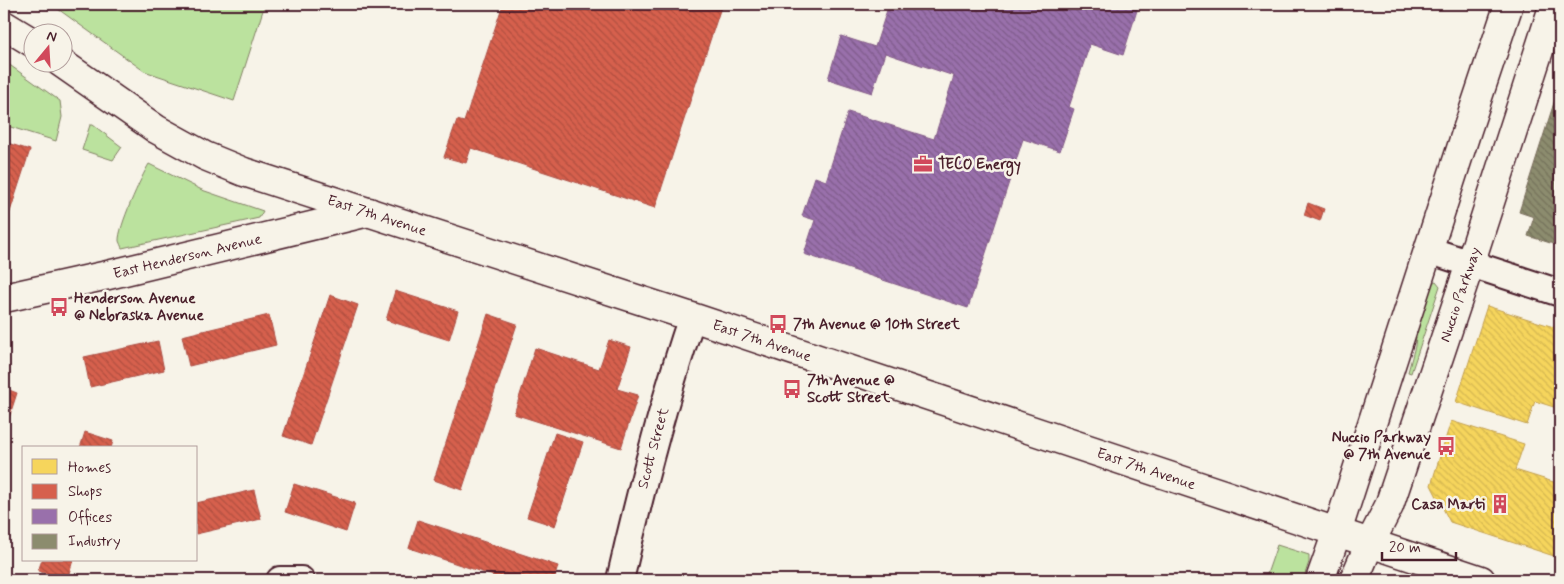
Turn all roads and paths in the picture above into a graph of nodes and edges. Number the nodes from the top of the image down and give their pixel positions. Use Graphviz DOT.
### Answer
graph roads {
  1 [pos="1509,4"];
  2 [pos="1554,4"];
  3 [pos="4,25"];
  4 [pos="22,36"];
  5 [pos="72,70"];
  6 [pos="369,212"];
  7 [pos="1428,250"];
  8 [pos="1470,264"];
  9 [pos="1560,293"];
  10 [pos="4,298"];
  11 [pos="692,317"];
  12 [pos="1337,532"];
  13 [pos="1370,542"];
  14 [pos="280,580"];
  15 [pos="301,580"];
  16 [pos="620,580"];
  17 [pos="1320,580"];
  18 [pos="1354,580"];
  19 [pos="1481,580"];
  1 -- 7 [label="street"];
  2 -- 8 [label="street, Nuccio Parkway"];
  3 -- 4 [label="street"];
  5 -- 6 [label="street, East 7th Avenue"];
  6 -- 10 [label="street, East Henderson Avenue"];
  6 -- 11 [label="street, East 7th Avenue"];
  7 -- 8 [label="street"];
  7 -- 12 [label="street"];
  8 -- 9 [label="street"];
  8 -- 13 [label="street, Nuccio Parkway"];
  11 -- 12 [label="street, East 7th Avenue"];
  11 -- 16 [label="street, Scott Street"];
  12 -- 13 [label="street, East 7th Avenue"];
  12 -- 17 [label="street"];
  13 -- 18 [label="street, Nuccio Parkway"];
  13 -- 19 [label="street, East 7th Avenue"];
  14 -- 15 [label="street"];
}
